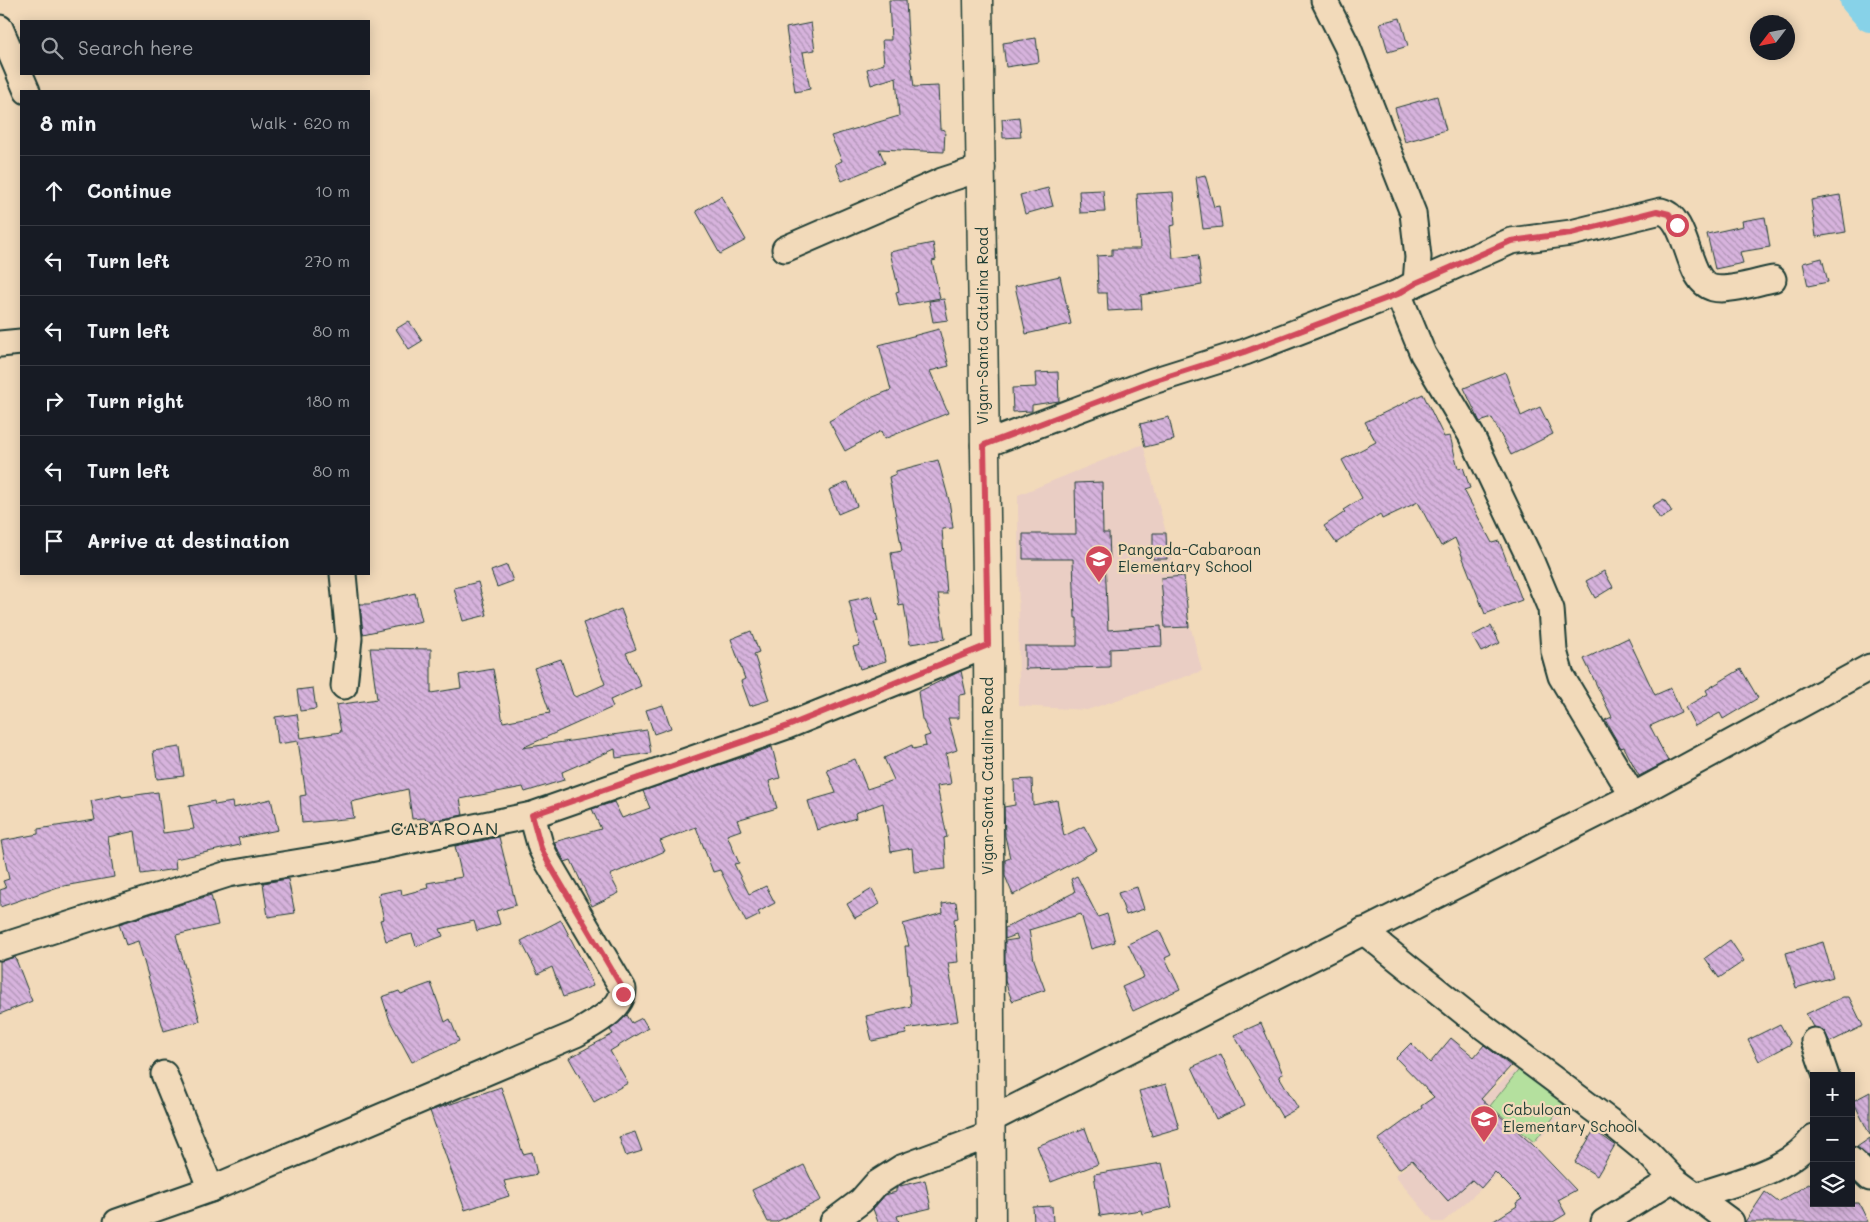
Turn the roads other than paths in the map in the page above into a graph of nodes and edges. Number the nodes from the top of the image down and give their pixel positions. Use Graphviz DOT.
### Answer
graph roads {
  1 [pos="978,0"];
  2 [pos="1324,0"];
  3 [pos="0,28"];
  4 [pos="20,75"];
  5 [pos="20,75"];
  6 [pos="27,90"];
  7 [pos="982,168"];
  8 [pos="785,249"];
  9 [pos="1773,279"];
  10 [pos="1407,288"];
  11 [pos="20,342"];
  12 [pos="0,344"];
  13 [pos="984,445"];
  14 [pos="343,575"];
  15 [pos="988,645"];
  16 [pos="1870,667"];
  17 [pos="344,686"];
  18 [pos="1633,796"];
  19 [pos="532,815"];
  20 [pos="1363,931"];
  21 [pos="0,947"];
  22 [pos="1814,1041"];
  23 [pos="1825,1072"];
  24 [pos="164,1074"];
  25 [pos="990,1128"];
  26 [pos="1810,1142"];
  27 [pos="1853,1162"];
  28 [pos="1870,1178"];
  29 [pos="1673,1179"];
  30 [pos="211,1190"];
  31 [pos="1696,1196"];
  32 [pos="117,1222"];
  33 [pos="832,1222"];
  34 [pos="991,1222"];
  35 [pos="1604,1222"];
  36 [pos="1731,1222"];
  1 -- 7 [label="main road, Vigan-Santa Catalina Road"];
  2 -- 10 [label="street"];
  3 -- 4 [label="street"];
  5 -- 6 [label="street"];
  7 -- 8 [label="street"];
  7 -- 13 [label="main road, Vigan-Santa Catalina Road"];
  9 -- 10 [label="street"];
  10 -- 13 [label="street"];
  10 -- 18 [label="street"];
  11 -- 12 [label="street"];
  13 -- 15 [label="main road, Vigan-Santa Catalina Road"];
  14 -- 17 [label="street"];
  15 -- 19 [label="street"];
  15 -- 25 [label="main road, Vigan-Santa Catalina Road"];
  16 -- 18 [label="street"];
  18 -- 20 [label="street"];
  19 -- 21 [label="street"];
  19 -- 30 [label="street"];
  20 -- 25 [label="street"];
  20 -- 29 [label="street"];
  22 -- 23 [label="street"];
  24 -- 30 [label="street"];
  25 -- 33 [label="street"];
  25 -- 34 [label="main road, Vigan-Santa Catalina Road"];
  26 -- 31 [label="street"];
  27 -- 28 [label="street"];
  29 -- 31 [label="street"];
  29 -- 35 [label="street"];
  30 -- 32 [label="street"];
  31 -- 36 [label="street"];
}
